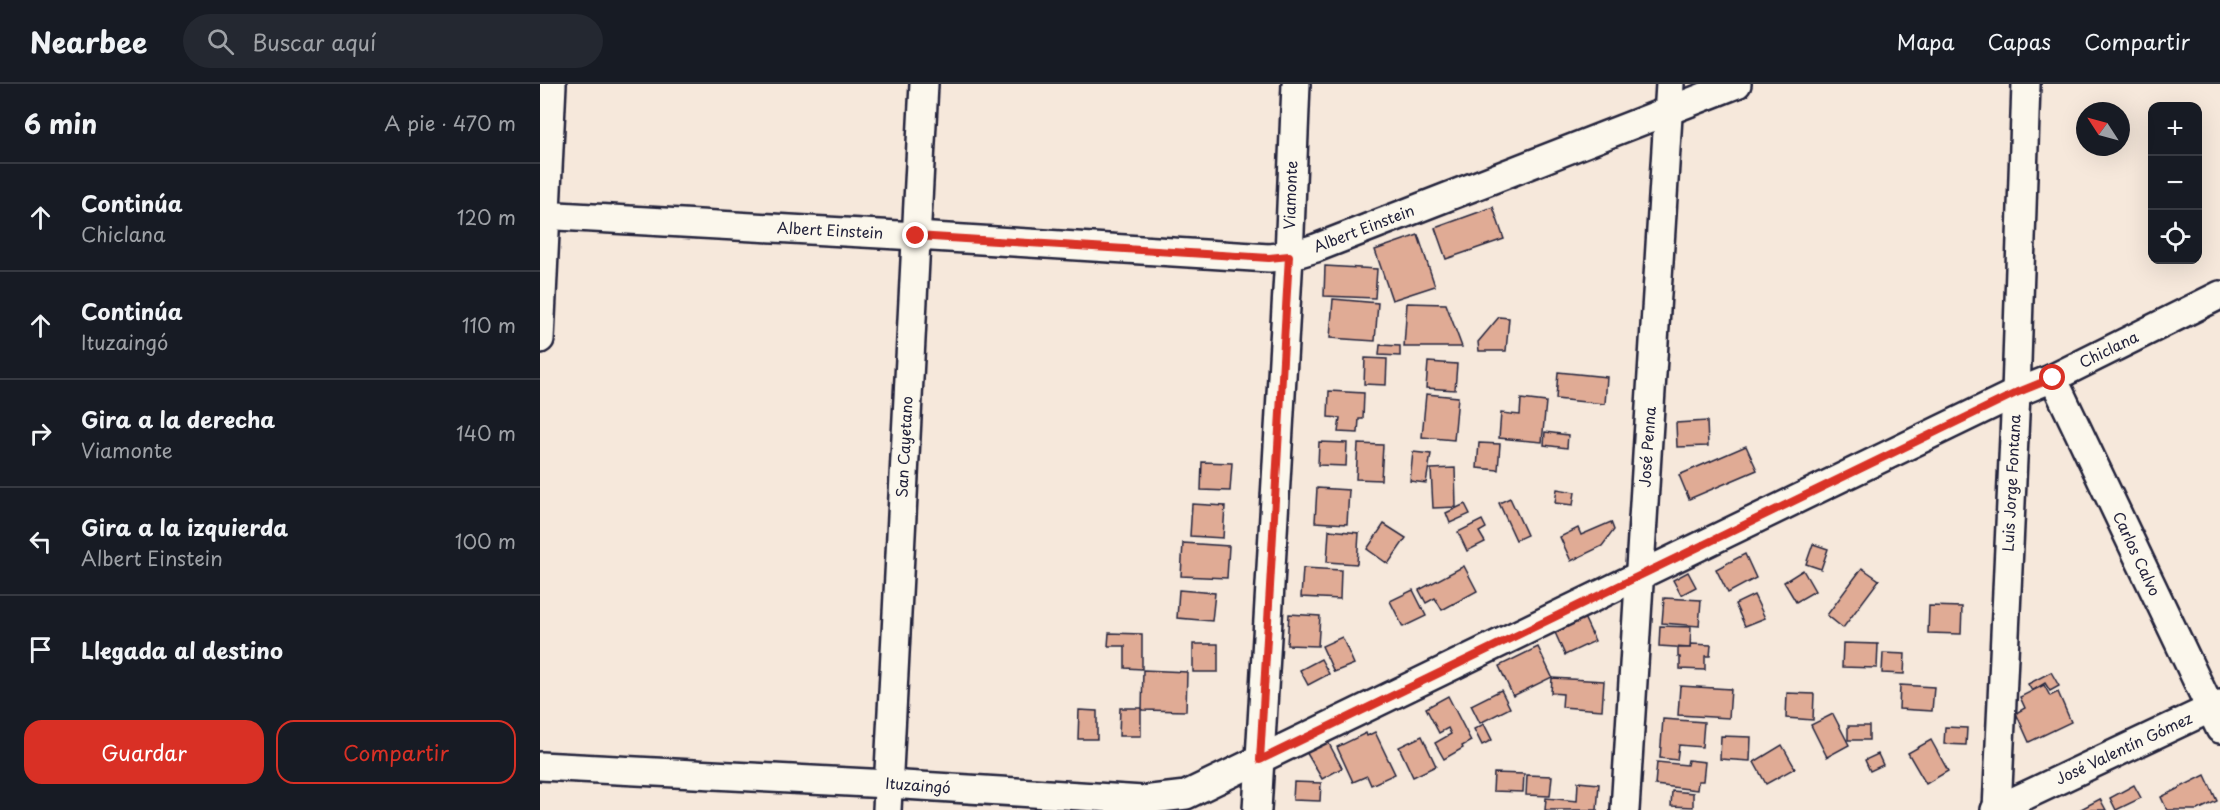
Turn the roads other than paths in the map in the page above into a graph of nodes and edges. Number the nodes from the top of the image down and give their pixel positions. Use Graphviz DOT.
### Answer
graph roads {
  1 [pos="552,84"];
  2 [pos="924,84"];
  3 [pos="1296,84"];
  4 [pos="1737,84"];
  5 [pos="2026,84"];
  6 [pos="1670,97"];
  7 [pos="543,216"];
  8 [pos="916,236"];
  9 [pos="1289,256"];
  10 [pos="2220,295"];
  11 [pos="540,339"];
  12 [pos="2053,378"];
  13 [pos="2016,393"];
  14 [pos="1640,574"];
  15 [pos="2217,714"];
  16 [pos="1260,760"];
  17 [pos="540,766"];
  18 [pos="888,797"];
  19 [pos="1257,810"];
  20 [pos="1624,810"];
  21 [pos="1996,810"];
  1 -- 7 [label="street"];
  2 -- 8 [label="street, San Cayetano"];
  3 -- 9 [label="street, Viamonte"];
  4 -- 6 [label="street, Albert Einstein"];
  5 -- 13 [label="street, Luis Jorge Fontana"];
  6 -- 9 [label="street, Albert Einstein"];
  6 -- 14 [label="street, José Penna"];
  7 -- 8 [label="street, Albert Einstein"];
  7 -- 11 [label="street"];
  8 -- 9 [label="street, Albert Einstein"];
  8 -- 18 [label="street, San Cayetano"];
  9 -- 16 [label="street, Viamonte"];
  10 -- 12 [label="street, Chiclana"];
  12 -- 13 [label="street, Chiclana"];
  12 -- 15 [label="street, Carlos Calvo"];
  13 -- 14 [label="street, Chiclana"];
  13 -- 21 [label="street, Luis Jorge Fontana"];
  14 -- 16 [label="street, Ituzaingó"];
  14 -- 20 [label="street, José Penna"];
  15 -- 21 [label="street, José Valentín Gómez"];
  16 -- 18 [label="street, Ituzaingó"];
  16 -- 19 [label="street, Viamonte"];
  17 -- 18 [label="street, Ituzaingó"];
}
